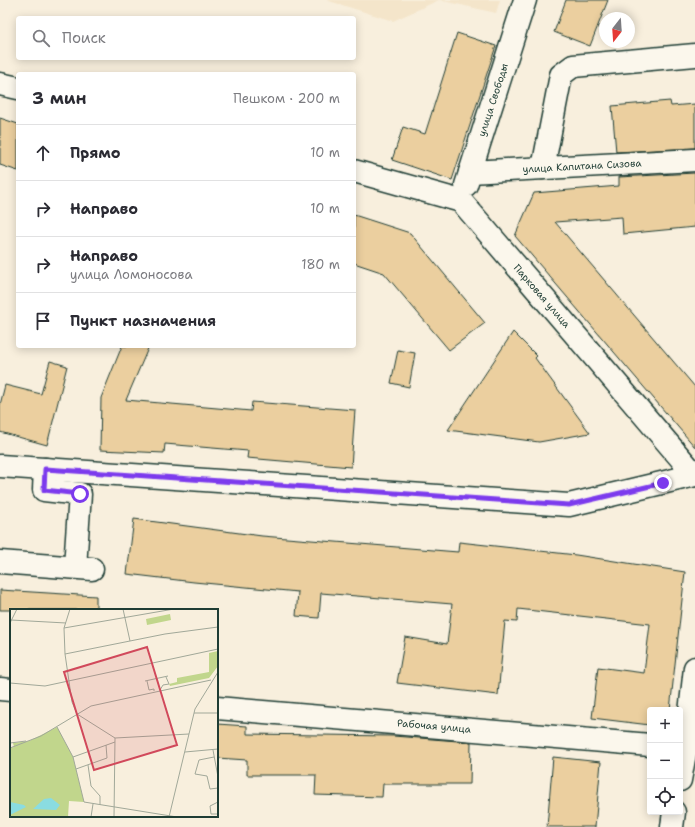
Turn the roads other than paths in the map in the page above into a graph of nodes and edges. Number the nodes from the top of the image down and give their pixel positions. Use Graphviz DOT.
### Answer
graph roads {
  1 [pos="525,0"];
  2 [pos="695,55"];
  3 [pos="0,84"];
  4 [pos="16,88"];
  5 [pos="695,160"];
  6 [pos="543,168"];
  7 [pos="356,172"];
  8 [pos="470,172"];
  9 [pos="461,201"];
  10 [pos="45,469"];
  11 [pos="1,471"];
  12 [pos="695,475"];
  13 [pos="0,562"];
  14 [pos="695,668"];
  15 [pos="0,689"];
  16 [pos="10,690"];
  17 [pos="218,708"];
  18 [pos="647,745"];
  19 [pos="687,748"];
  20 [pos="680,779"];
  21 [pos="674,815"];
  22 [pos="672,827"];
  1 -- 8 [label="street, улица Свободы"];
  2 -- 6 [label="street"];
  3 -- 4 [label="street"];
  5 -- 6 [label="street, улица Капитана Сизова"];
  6 -- 8 [label="street, улица Капитана Сизова"];
  7 -- 9 [label="street"];
  8 -- 9 [label="street, улица Свободы"];
  9 -- 12 [label="street, Парковая улица"];
  10 -- 11 [label="street"];
  10 -- 12 [label="street"];
  10 -- 13 [label="street"];
  14 -- 19 [label="street"];
  15 -- 16 [label="street"];
  17 -- 18 [label="street, Рабочая улица"];
  19 -- 20 [label="street"];
  21 -- 22 [label="street"];
}
